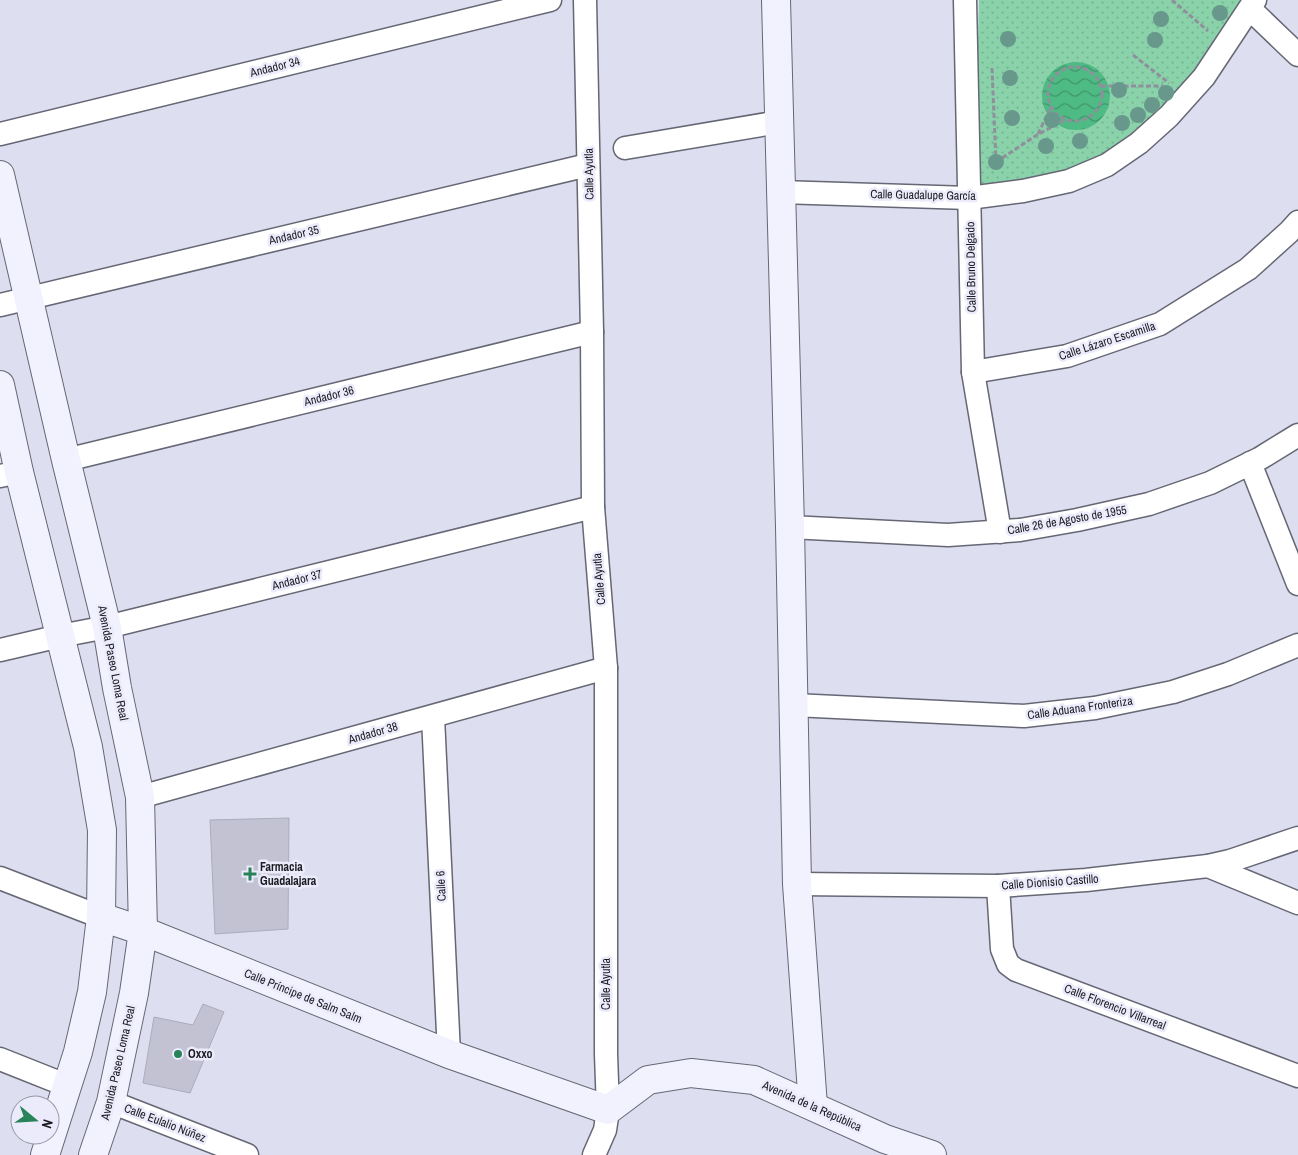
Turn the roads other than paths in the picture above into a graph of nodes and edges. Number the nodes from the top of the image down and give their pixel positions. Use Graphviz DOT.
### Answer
graph roads {
  1 [pos="550,0"];
  2 [pos="585,0"];
  3 [pos="776,0"];
  4 [pos="965,0"];
  5 [pos="1253,4"];
  6 [pos="1298,55"];
  7 [pos="779,122"];
  8 [pos="0,134"];
  9 [pos="625,148"];
  10 [pos="588,165"];
  11 [pos="0,176"];
  12 [pos="780,192"];
  13 [pos="969,198"];
  14 [pos="1298,222"];
  15 [pos="29,299"];
  16 [pos="0,305"];
  17 [pos="592,332"];
  18 [pos="973,372"];
  19 [pos="0,385"];
  20 [pos="1298,435"];
  21 [pos="66,460"];
  22 [pos="1250,464"];
  23 [pos="9,474"];
  24 [pos="593,506"];
  25 [pos="790,527"];
  26 [pos="1000,532"];
  27 [pos="1298,584"];
  28 [pos="108,627"];
  29 [pos="60,636"];
  30 [pos="1298,645"];
  31 [pos="0,650"];
  32 [pos="606,668"];
  33 [pos="794,705"];
  34 [pos="433,717"];
  35 [pos="140,797"];
  36 [pos="1298,838"];
  37 [pos="1208,866"];
  38 [pos="0,878"];
  39 [pos="798,884"];
  40 [pos="998,886"];
  41 [pos="1298,903"];
  42 [pos="100,917"];
  43 [pos="143,931"];
  44 [pos="449,1054"];
  45 [pos="0,1059"];
  46 [pos="1298,1076"];
  47 [pos="68,1086"];
  48 [pos="111,1102"];
  49 [pos="813,1106"];
  50 [pos="608,1110"];
  51 [pos="45,1155"];
  52 [pos="93,1155"];
  53 [pos="247,1155"];
  54 [pos="594,1155"];
  55 [pos="932,1155"];
  1 -- 8 [label="street, Andador 34"];
  2 -- 10 [label="street, Calle Ayutla"];
  3 -- 7 [label="street"];
  4 -- 13 [label="street, Calle Bruno Delgado"];
  5 -- 6 [label="street"];
  5 -- 13 [label="street, Calle Guadalupe García"];
  7 -- 9 [label="street"];
  7 -- 12 [label="street"];
  10 -- 15 [label="street, Andador 35"];
  10 -- 17 [label="street, Calle Ayutla"];
  11 -- 15 [label="street, Avenida Paseo Loma Real"];
  12 -- 13 [label="street, Calle Guadalupe García"];
  12 -- 25 [label="street"];
  13 -- 18 [label="street, Calle Bruno Delgado"];
  14 -- 18 [label="street, Calle Lázaro Escamilla"];
  15 -- 16 [label="street, Andador 35"];
  15 -- 21 [label="street, Avenida Paseo Loma Real"];
  17 -- 21 [label="street, Andador 36"];
  17 -- 24 [label="street, Calle Ayutla"];
  18 -- 26 [label="street, Calle Bruno Delgado"];
  19 -- 23 [label="street"];
  20 -- 22 [label="street, Calle 26 de Agosto de 1955"];
  21 -- 28 [label="street, Avenida Paseo Loma Real"];
  22 -- 26 [label="street, Calle 26 de Agosto de 1955"];
  22 -- 27 [label="street"];
  23 -- 29 [label="street"];
  24 -- 28 [label="street, Andador 37"];
  24 -- 32 [label="street, Calle Ayutla"];
  25 -- 26 [label="street, Calle 26 de Agosto de 1955"];
  25 -- 33 [label="street"];
  28 -- 29 [label="street, Andador 37"];
  28 -- 35 [label="street, Avenida Paseo Loma Real"];
  29 -- 31 [label="street, Andador 37"];
  29 -- 42 [label="street"];
  30 -- 33 [label="street, Calle Aduana Fronteriza"];
  32 -- 34 [label="street, Andador 38"];
  32 -- 50 [label="street, Calle Ayutla"];
  33 -- 39 [label="street"];
  34 -- 35 [label="street, Andador 38"];
  34 -- 44 [label="street, Calle 6"];
  35 -- 43 [label="street, Avenida Paseo Loma Real"];
  36 -- 37 [label="street, Calle Dionisio Castillo"];
  37 -- 40 [label="street, Calle Dionisio Castillo"];
  37 -- 41 [label="street"];
  38 -- 42 [label="street, Calle Príncipe de Salm Salm"];
  39 -- 40 [label="street, Calle Dionisio Castillo"];
  39 -- 49 [label="street"];
  40 -- 46 [label="street, Calle Florencio Villarreal"];
  42 -- 43 [label="street, Calle Príncipe de Salm Salm"];
  42 -- 47 [label="street"];
  43 -- 44 [label="street, Calle Príncipe de Salm Salm"];
  43 -- 48 [label="street, Avenida Paseo Loma Real"];
  44 -- 50 [label="street, Calle Príncipe de Salm Salm"];
  45 -- 47 [label="street"];
  47 -- 51 [label="street"];
  48 -- 52 [label="street, Avenida Paseo Loma Real"];
  48 -- 53 [label="street, Calle Eulalio Núñez"];
  49 -- 50 [label="street, Avenida de la República"];
  49 -- 55 [label="street, Avenida de la República"];
  50 -- 54 [label="street, Calle Ayutla"];
}
